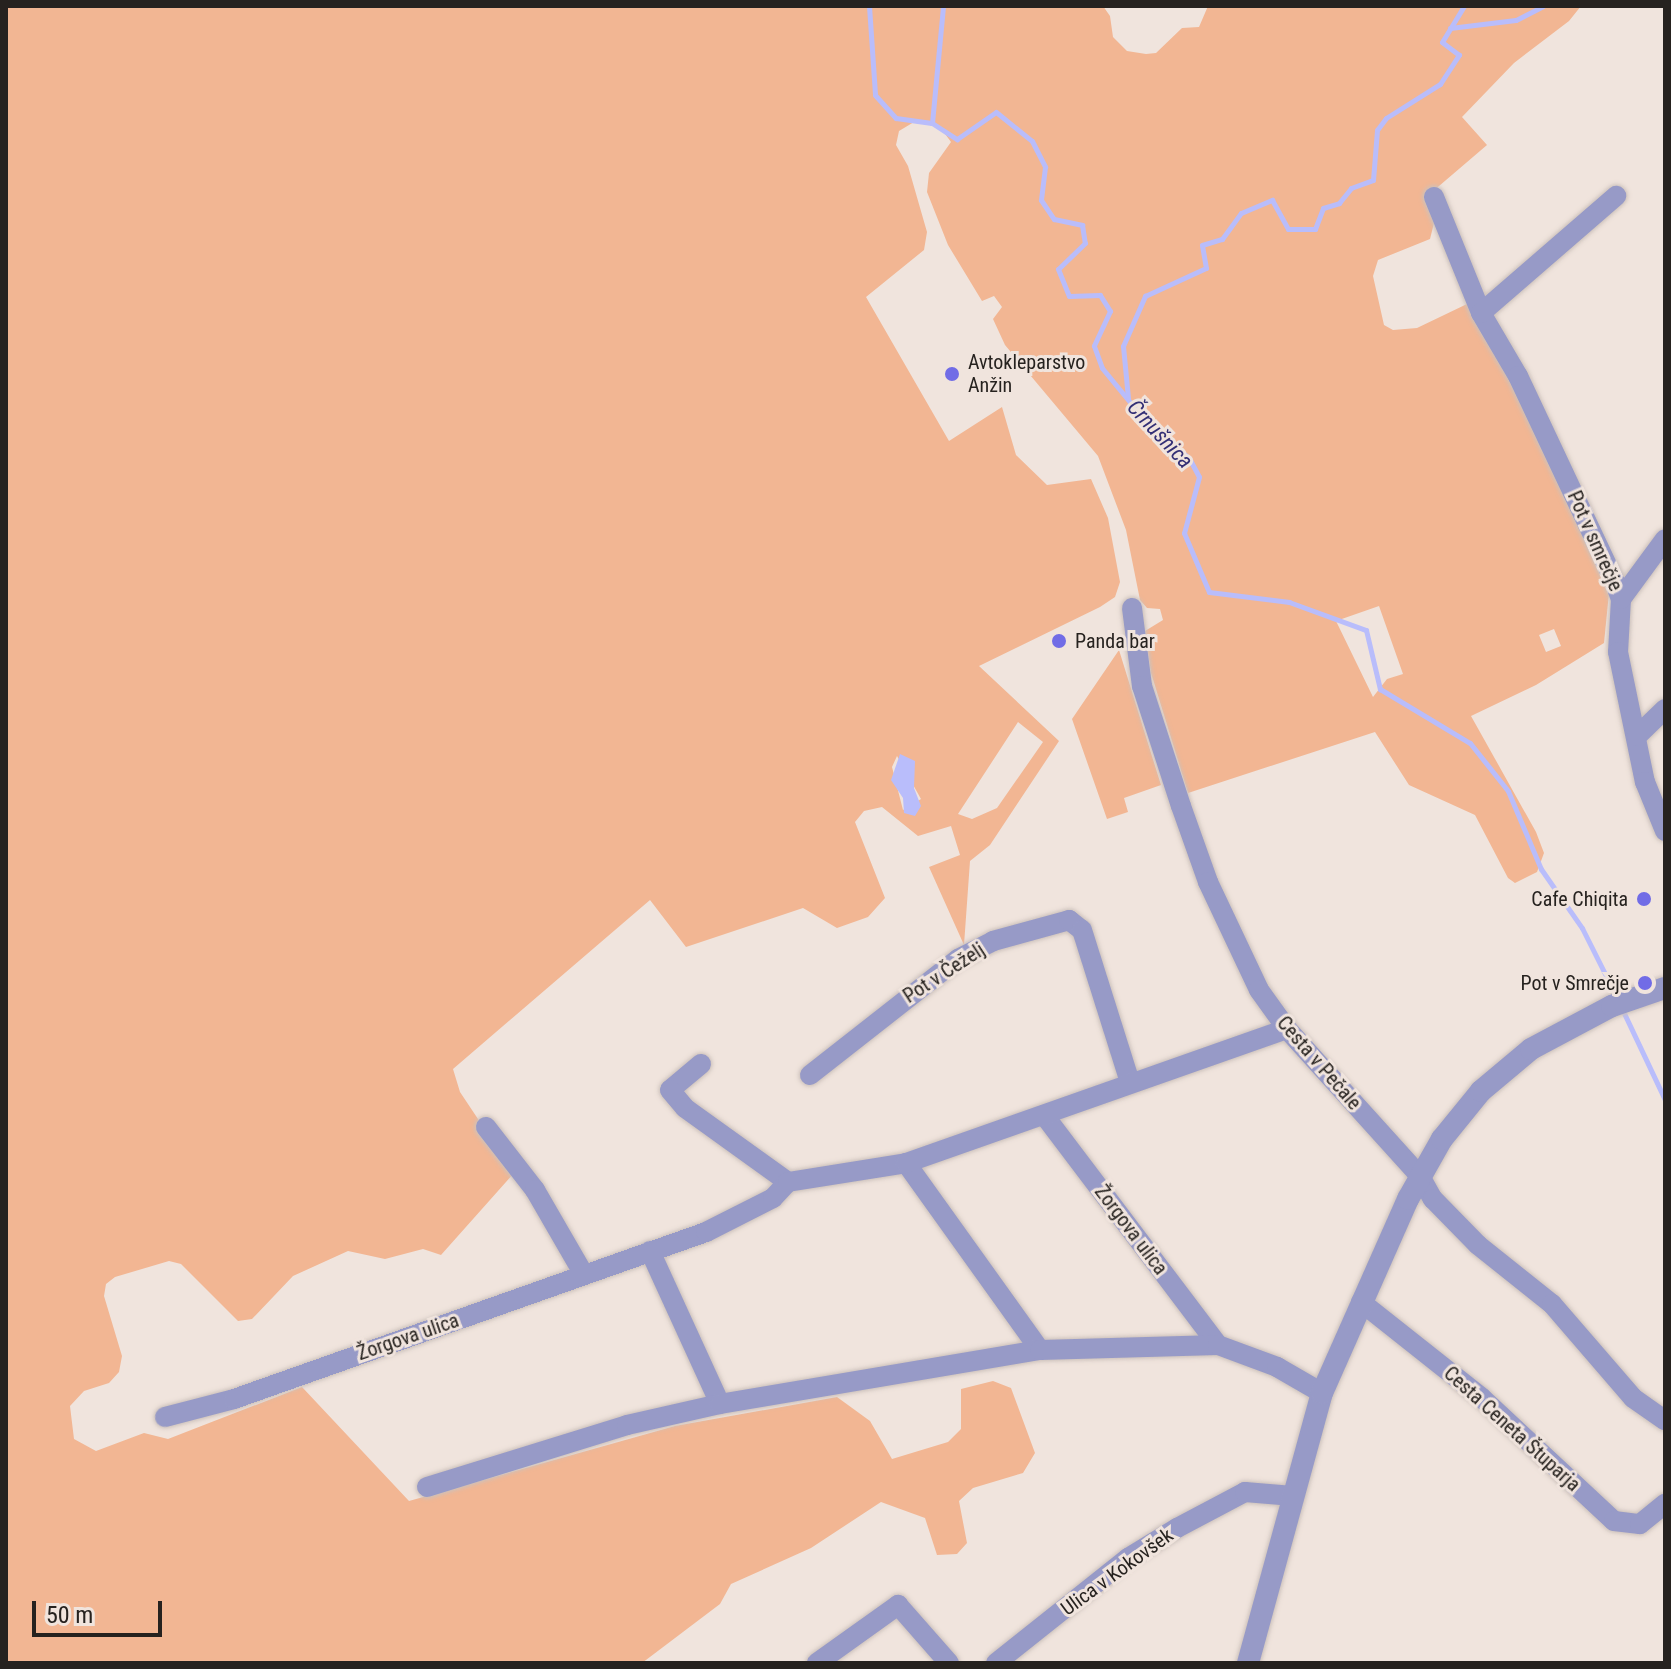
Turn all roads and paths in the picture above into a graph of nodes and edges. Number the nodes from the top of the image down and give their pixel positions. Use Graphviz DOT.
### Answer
graph roads {
  1 [pos="1616,196"];
  2 [pos="1434,197"];
  3 [pos="1481,313"];
  4 [pos="1665,539"];
  5 [pos="1621,599"];
  6 [pos="1132,608"];
  7 [pos="1665,709"];
  8 [pos="1637,736"];
  9 [pos="1665,831"];
  10 [pos="1665,988"];
  11 [pos="1287,1029"];
  12 [pos="701,1064"];
  13 [pos="810,1075"];
  14 [pos="1130,1082"];
  15 [pos="1044,1115"];
  16 [pos="486,1127"];
  17 [pos="906,1163"];
  18 [pos="1420,1176"];
  19 [pos="788,1182"];
  20 [pos="650,1251"];
  21 [pos="584,1275"];
  22 [pos="1361,1302"];
  23 [pos="1218,1345"];
  24 [pos="1040,1350"];
  25 [pos="1322,1393"];
  26 [pos="720,1404"];
  27 [pos="165,1417"];
  28 [pos="1665,1420"];
  29 [pos="427,1487"];
  30 [pos="1293,1496"];
  31 [pos="1665,1504"];
  32 [pos="817,1663"];
  33 [pos="949,1663"];
  34 [pos="996,1663"];
  35 [pos="1248,1663"];
  1 -- 3 [label="street"];
  2 -- 3 [label="street, Pot v smrečje"];
  3 -- 5 [label="street, Pot v smrečje"];
  4 -- 5 [label="street"];
  5 -- 8 [label="street, Pot v smrečje"];
  6 -- 11 [label="street, Cesta v Pečale"];
  7 -- 8 [label="street"];
  8 -- 9 [label="street, Pot v smrečje"];
  10 -- 18 [label="street"];
  11 -- 14 [label="street, Žorgova ulica"];
  11 -- 18 [label="street, Cesta v Pečale"];
  12 -- 19 [label="street"];
  13 -- 14 [label="street, Pot v Čeželj"];
  14 -- 15 [label="street, Žorgova ulica"];
  15 -- 17 [label="street, Žorgova ulica"];
  15 -- 23 [label="street, Žorgova ulica"];
  16 -- 21 [label="street"];
  17 -- 19 [label="street, Žorgova ulica"];
  17 -- 24 [label="street"];
  18 -- 22 [label="street"];
  18 -- 28 [label="street, Cesta v Pečale"];
  19 -- 20 [label="street, Žorgova ulica"];
  20 -- 21 [label="street, Žorgova ulica"];
  20 -- 26 [label="street"];
  21 -- 27 [label="street, Žorgova ulica"];
  22 -- 25 [label="street"];
  22 -- 31 [label="street, Cesta Ceneta Štuparja"];
  23 -- 24 [label="street"];
  23 -- 25 [label="street"];
  24 -- 26 [label="street"];
  25 -- 30 [label="street"];
  26 -- 29 [label="street"];
  30 -- 34 [label="street, Ulica v Kokovšek"];
  30 -- 35 [label="street"];
  32 -- 33 [label="street"];
}
